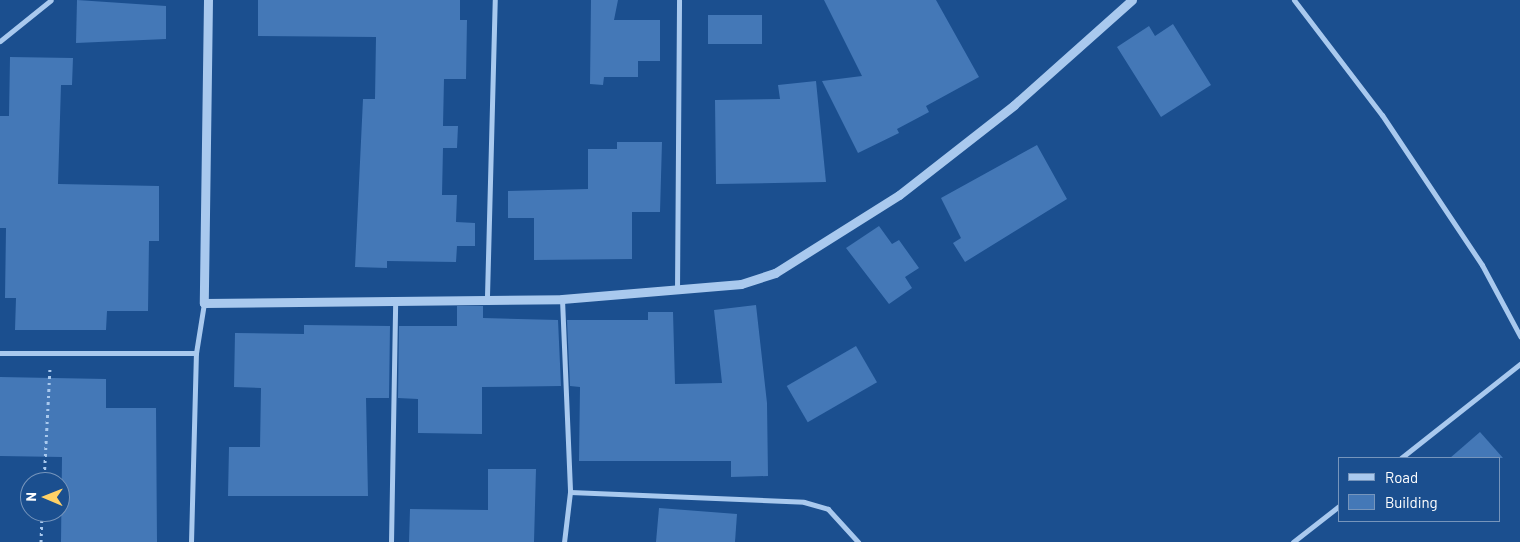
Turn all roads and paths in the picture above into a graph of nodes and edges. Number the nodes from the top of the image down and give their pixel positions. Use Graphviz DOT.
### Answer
graph roads {
  1 [pos="51,0"];
  2 [pos="208,0"];
  3 [pos="495,0"];
  4 [pos="679,0"];
  5 [pos="1132,0"];
  6 [pos="1294,0"];
  7 [pos="0,41"];
  8 [pos="677,292"];
  9 [pos="487,296"];
  10 [pos="562,299"];
  11 [pos="204,303"];
  12 [pos="395,303"];
  13 [pos="1520,336"];
  14 [pos="196,353"];
  15 [pos="0,354"];
  16 [pos="50,354"];
  17 [pos="1520,364"];
  18 [pos="1402,457"];
  19 [pos="44,472"];
  20 [pos="570,492"];
  21 [pos="1338,507"];
  22 [pos="42,522"];
  23 [pos="41,542"];
  24 [pos="191,542"];
  25 [pos="391,542"];
  26 [pos="564,542"];
  27 [pos="858,542"];
  28 [pos="1293,542"];
  1 -- 7 [label="street"];
  2 -- 11 [label="street"];
  3 -- 9 [label="street"];
  4 -- 8 [label="street"];
  5 -- 8 [label="street"];
  6 -- 13 [label="street"];
  8 -- 10 [label="street"];
  9 -- 10 [label="street"];
  9 -- 12 [label="street"];
  10 -- 20 [label="street"];
  11 -- 12 [label="street"];
  11 -- 14 [label="street"];
  12 -- 25 [label="street"];
  14 -- 16 [label="street"];
  14 -- 24 [label="street"];
  15 -- 16 [label="street"];
  16 -- 19 [label="path"];
  17 -- 18 [label="street"];
  20 -- 26 [label="street"];
  20 -- 27 [label="street"];
  21 -- 28 [label="street"];
  22 -- 23 [label="path"];
}
